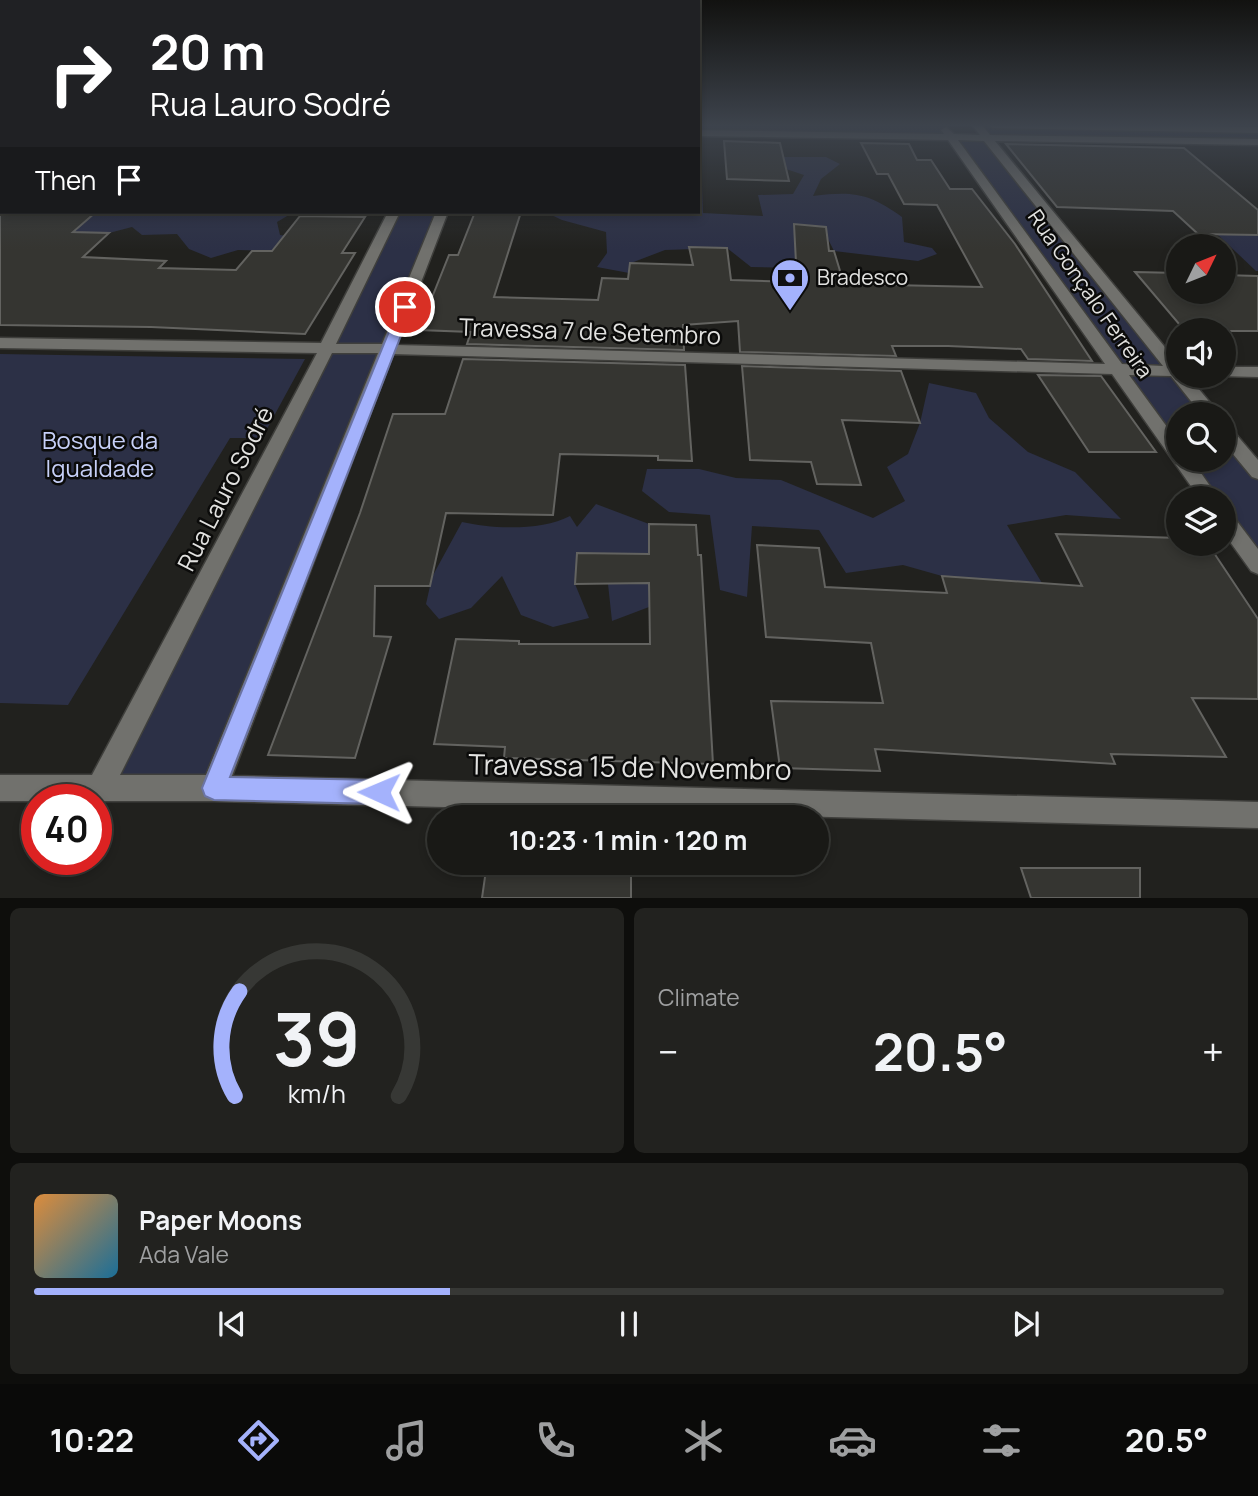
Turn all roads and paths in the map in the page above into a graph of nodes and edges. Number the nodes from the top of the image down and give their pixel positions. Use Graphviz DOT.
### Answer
graph roads {
  1 [pos="972,167"];
  2 [pos="1010,167"];
  3 [pos="393,214"];
  4 [pos="441,214"];
  5 [pos="0,343"];
  6 [pos="326,349"];
  7 [pos="389,349"];
  8 [pos="1166,359"];
  9 [pos="1115,369"];
  10 [pos="1166,372"];
  11 [pos="1236,372"];
  12 [pos="1258,372"];
  13 [pos="1189,388"];
  14 [pos="1200,402"];
  15 [pos="1166,438"];
  16 [pos="1236,446"];
  17 [pos="1258,472"];
  18 [pos="1236,535"];
  19 [pos="1258,565"];
  20 [pos="102,784"];
  21 [pos="112,787"];
  22 [pos="0,788"];
  23 [pos="21,788"];
  24 [pos="214,788"];
  25 [pos="1258,815"];
  1 -- 9 [label="street, Rua Gonçalo Ferreira"];
  2 -- 8 [label="street, Rua Gonçalo Ferreira"];
  3 -- 6 [label="street, Rua Lauro Sodré"];
  4 -- 7 [label="street"];
  5 -- 6 [label="street, Travessa 7 de Setembro"];
  6 -- 7 [label="street, Travessa 7 de Setembro"];
  6 -- 20 [label="street, Rua Lauro Sodré"];
  7 -- 9 [label="street, Travessa 7 de Setembro"];
  7 -- 24 [label="street"];
  9 -- 10 [label="street, Travessa 7 de Setembro"];
  9 -- 15 [label="street, Rua Gonçalo Ferreira"];
  11 -- 12 [label="street"];
  13 -- 14 [label="street, Rua Gonçalo Ferreira"];
  16 -- 17 [label="street"];
  18 -- 19 [label="street"];
  21 -- 24 [label="street, Travessa 15 de Novembro"];
  22 -- 23 [label="street, Travessa 15 de Novembro"];
  24 -- 25 [label="street, Travessa 15 de Novembro"];
}
